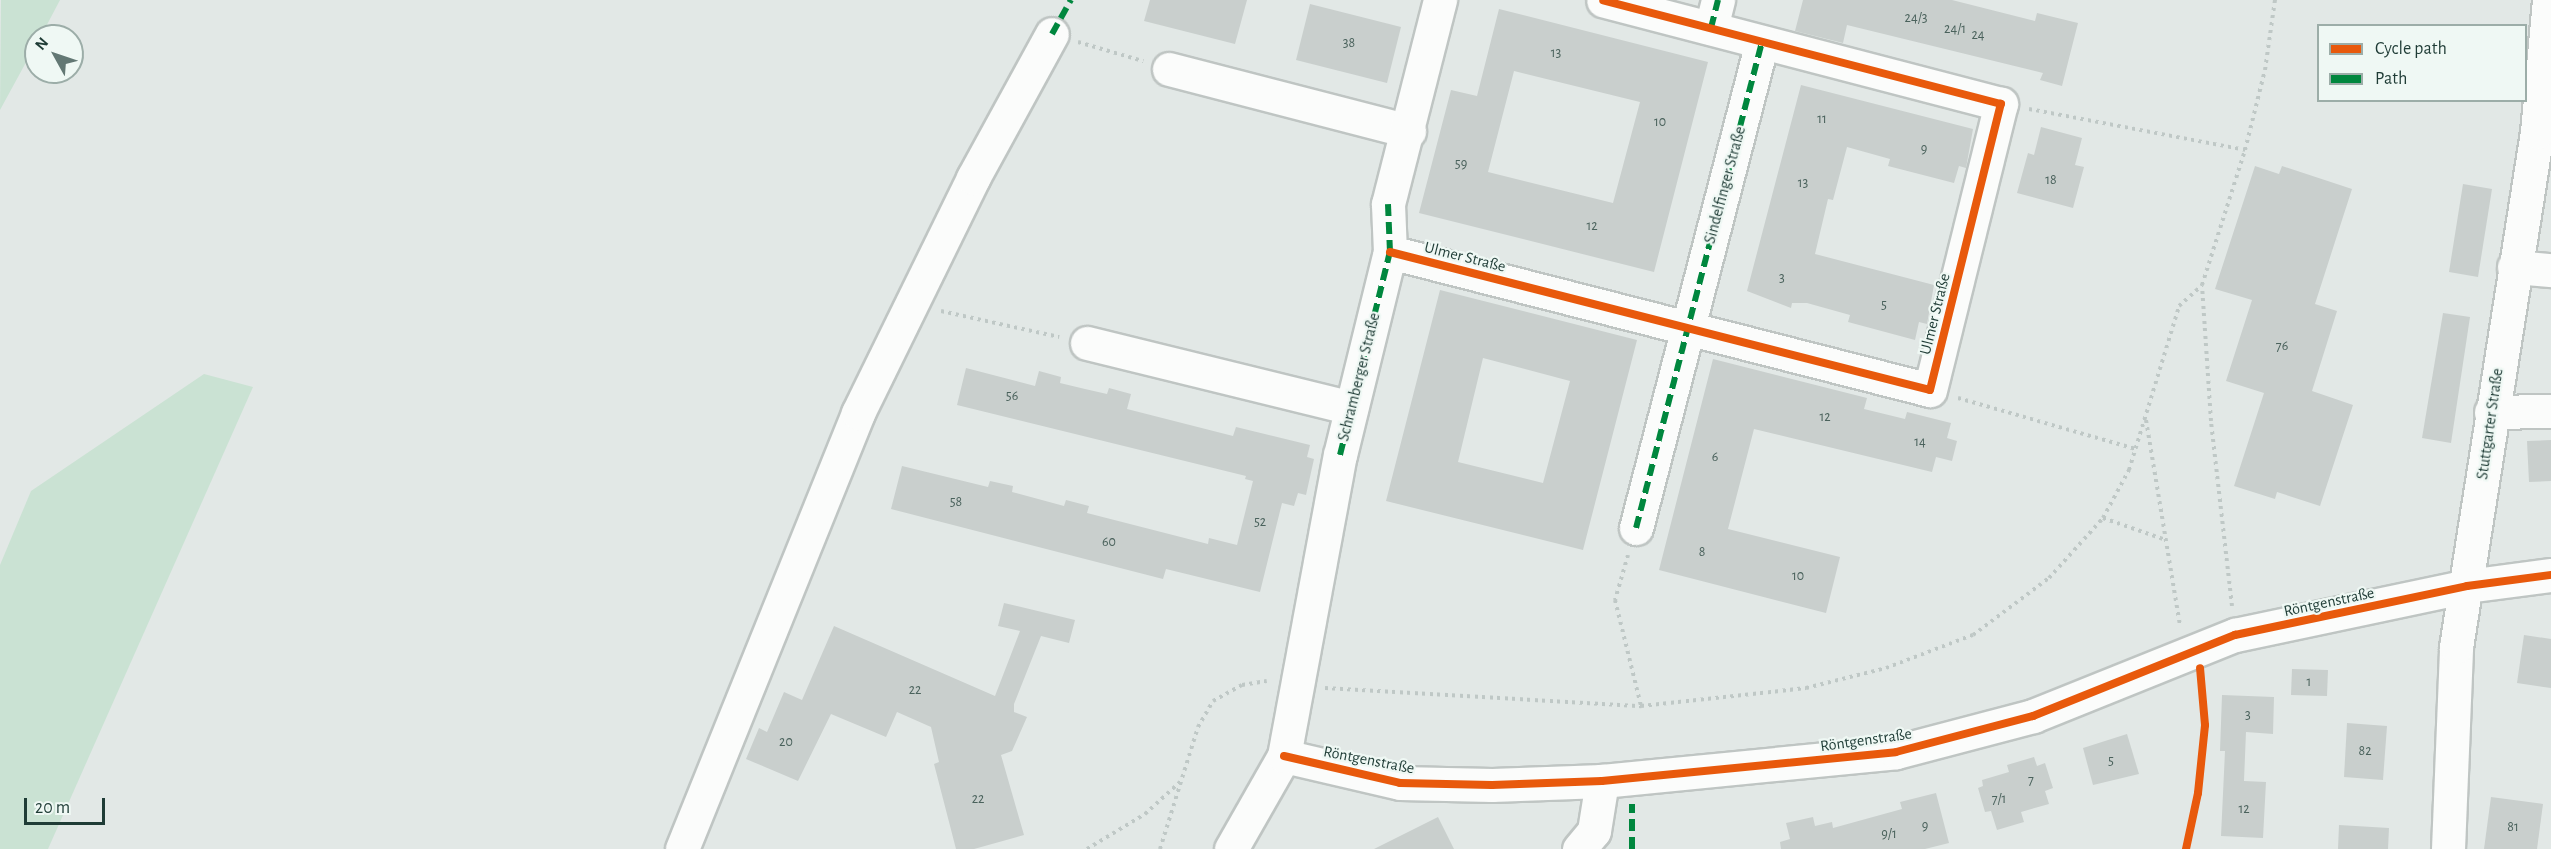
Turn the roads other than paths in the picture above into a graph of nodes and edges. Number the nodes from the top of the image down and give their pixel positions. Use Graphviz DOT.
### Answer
graph roads {
  1 [pos="1440,0"];
  2 [pos="1603,0"];
  3 [pos="2549,0"];
  4 [pos="1714,14"];
  5 [pos="1052,34"];
  6 [pos="1762,42"];
  7 [pos="1169,69"];
  8 [pos="1409,131"];
  9 [pos="2544,133"];
  10 [pos="1390,252"];
  11 [pos="2514,267"];
  12 [pos="2551,270"];
  13 [pos="1688,327"];
  14 [pos="1087,343"];
  15 [pos="1351,408"];
  16 [pos="2551,411"];
  17 [pos="2491,412"];
  18 [pos="1636,528"];
  19 [pos="2551,575"];
  20 [pos="2467,586"];
  21 [pos="1284,756"];
  22 [pos="1602,781"];
  23 [pos="682,849"];
  24 [pos="1231,849"];
  25 [pos="1579,849"];
  26 [pos="2448,849"];
  1 -- 8 [label="street, Schramberger Straße"];
  2 -- 4 [label="street"];
  3 -- 9 [label="street, Stuttgarter Straße"];
  4 -- 6 [label="street"];
  5 -- 23 [label="street"];
  6 -- 13 [label="street, Sindelfinger Straße"];
  6 -- 13 [label="street, Ulmer Straße"];
  7 -- 8 [label="street"];
  8 -- 10 [label="street, Schramberger Straße"];
  9 -- 11 [label="street, Stuttgarter Straße"];
  10 -- 13 [label="street, Ulmer Straße"];
  10 -- 15 [label="street, Schramberger Straße"];
  11 -- 12 [label="street"];
  11 -- 17 [label="street, Stuttgarter Straße"];
  13 -- 18 [label="street"];
  14 -- 15 [label="street"];
  15 -- 21 [label="street, Schramberger Straße"];
  16 -- 17 [label="street"];
  17 -- 20 [label="street, Stuttgarter Straße"];
  19 -- 20 [label="street, Röntgenstraße"];
  20 -- 22 [label="street, Röntgenstraße"];
  20 -- 26 [label="street, Stuttgarter Straße"];
  21 -- 22 [label="street, Röntgenstraße"];
  21 -- 24 [label="street"];
  22 -- 25 [label="street"];
}
